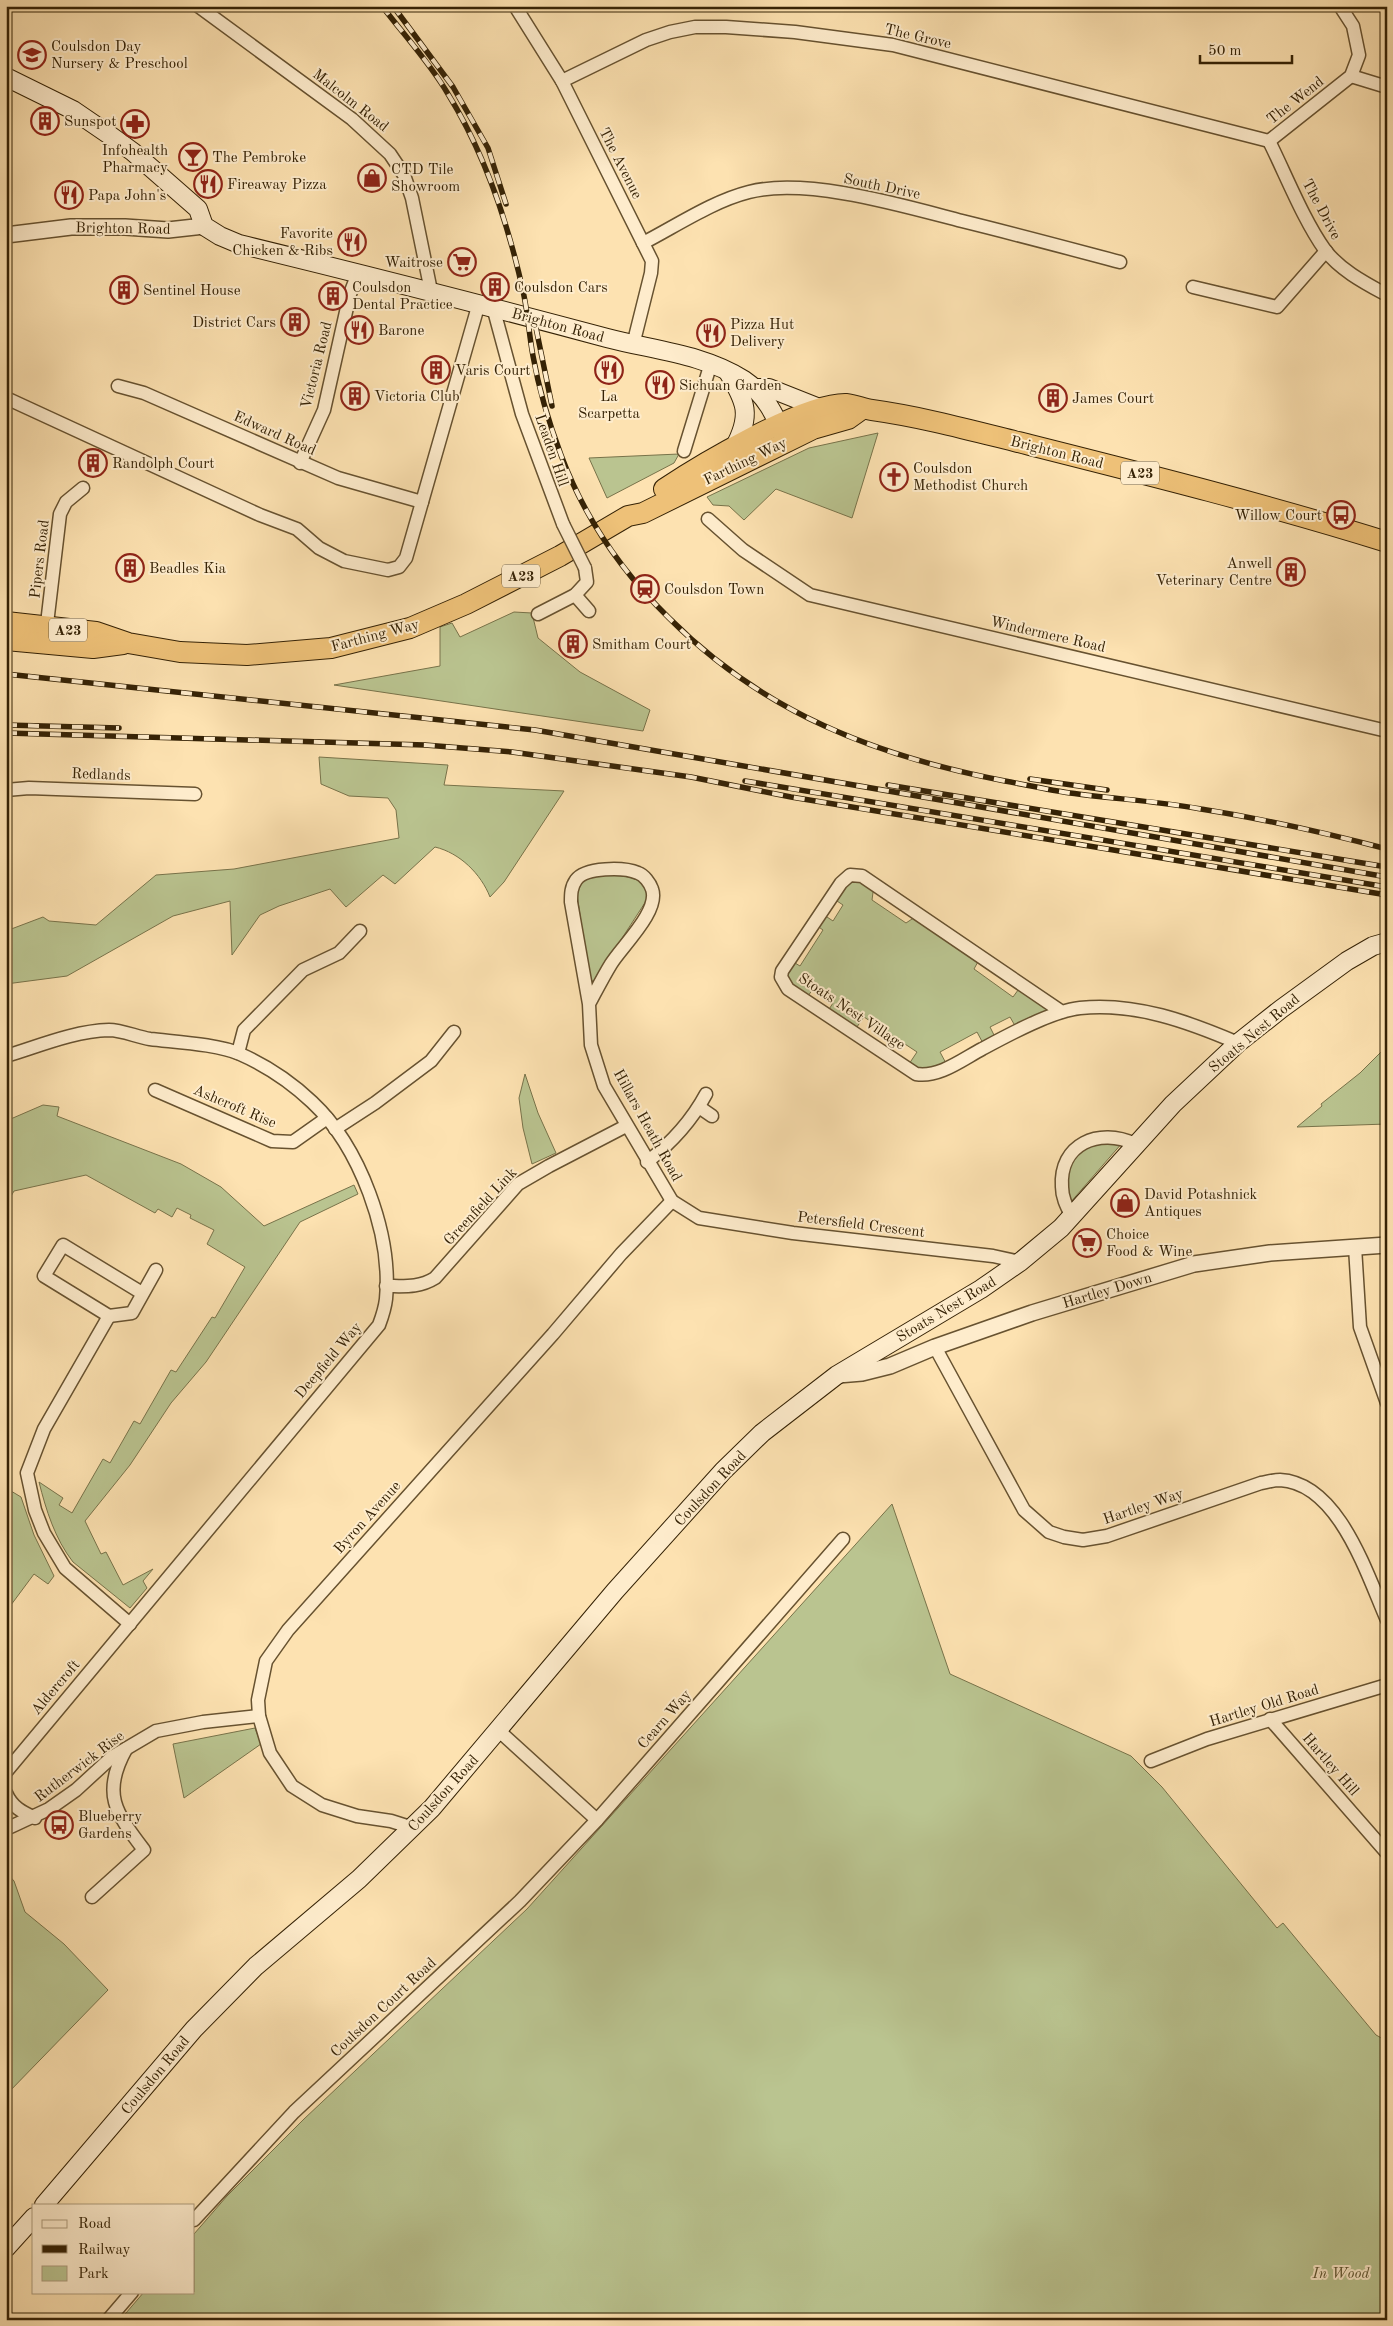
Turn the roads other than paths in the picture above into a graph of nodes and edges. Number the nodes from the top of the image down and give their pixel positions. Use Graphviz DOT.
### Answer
graph roads {
  1 [pos="198,6"];
  2 [pos="515,6"];
  3 [pos="1340,6"];
  4 [pos="1351,76"];
  5 [pos="6,77"];
  6 [pos="562,81"];
  7 [pos="1387,87"];
  8 [pos="1269,141"];
  9 [pos="204,226"];
  10 [pos="6,235"];
  11 [pos="643,243"];
  12 [pos="1326,251"];
  13 [pos="1120,262"];
  14 [pos="358,273"];
  15 [pos="1193,287"];
  16 [pos="431,291"];
  17 [pos="1387,295"];
  18 [pos="486,305"];
  19 [pos="633,345"];
  20 [pos="710,363"];
  21 [pos="728,372"];
  22 [pos="118,386"];
  23 [pos="755,388"];
  24 [pos="6,398"];
  25 [pos="862,408"];
  26 [pos="822,409"];
  27 [pos="783,433"];
  28 [pos="734,448"];
  29 [pos="684,451"];
  30 [pos="300,462"];
  31 [pos="83,488"];
  32 [pos="422,502"];
  33 [pos="628,516"];
  34 [pos="708,518"];
  35 [pos="1387,542"];
  36 [pos="576,595"];
  37 [pos="589,610"];
  38 [pos="538,614"];
  39 [pos="6,622"];
  40 [pos="45,636"];
  41 [pos="6,640"];
  42 [pos="1387,731"];
  43 [pos="6,790"];
  44 [pos="195,794"];
  45 [pos="360,931"];
  46 [pos="1387,942"];
  47 [pos="589,1004"];
  48 [pos="1062,1012"];
  49 [pos="454,1032"];
  50 [pos="1238,1043"];
  51 [pos="238,1053"];
  52 [pos="6,1056"];
  53 [pos="155,1090"];
  54 [pos="706,1094"];
  55 [pos="699,1108"];
  56 [pos="712,1116"];
  57 [pos="327,1118"];
  58 [pos="626,1126"];
  59 [pos="335,1129"];
  60 [pos="1135,1144"];
  61 [pos="647,1162"];
  62 [pos="672,1201"];
  63 [pos="1072,1217"];
  64 [pos="699,1218"];
  65 [pos="1387,1245"];
  66 [pos="1355,1247"];
  67 [pos="1020,1262"];
  68 [pos="156,1270"];
  69 [pos="386,1286"];
  70 [pos="142,1293"];
  71 [pos="109,1316"];
  72 [pos="935,1347"];
  73 [pos="837,1375"];
  74 [pos="1387,1403"];
  75 [pos="843,1539"];
  76 [pos="1387,1620"];
  77 [pos="130,1624"];
  78 [pos="1387,1685"];
  79 [pos="259,1716"];
  80 [pos="1270,1720"];
  81 [pos="498,1730"];
  82 [pos="126,1749"];
  83 [pos="1151,1761"];
  84 [pos="6,1772"];
  85 [pos="6,1793"];
  86 [pos="35,1818"];
  87 [pos="597,1820"];
  88 [pos="413,1828"];
  89 [pos="6,1829"];
  90 [pos="1387,1853"];
  91 [pos="92,1898"];
  92 [pos="45,2204"];
  93 [pos="32,2219"];
  94 [pos="195,2219"];
  95 [pos="6,2248"];
  96 [pos="130,2294"];
  97 [pos="108,2320"];
  1 -- 16 [label="street, Malcolm Road"];
  2 -- 6 [label="street, The Avenue"];
  3 -- 4 [label="street"];
  4 -- 7 [label="street"];
  4 -- 8 [label="street, The Wend"];
  5 -- 9 [label="main road"];
  6 -- 8 [label="street, The Grove"];
  6 -- 11 [label="street, The Avenue"];
  8 -- 12 [label="street, The Drive"];
  9 -- 10 [label="street, Brighton Road"];
  9 -- 14 [label="main road, Brighton Road"];
  11 -- 13 [label="street, South Drive"];
  11 -- 19 [label="street, The Avenue"];
  12 -- 15 [label="street"];
  12 -- 17 [label="street, The Drive"];
  14 -- 16 [label="main road, Brighton Road"];
  14 -- 30 [label="street, Victoria Road"];
  16 -- 18 [label="main road, Brighton Road"];
  18 -- 19 [label="main road, Brighton Road"];
  18 -- 32 [label="street"];
  18 -- 36 [label="street, Leaden Hill, bridge"];
  19 -- 20 [label="main road, Brighton Road"];
  20 -- 21 [label="main road, Brighton Road"];
  20 -- 29 [label="street"];
  21 -- 23 [label="main road, Brighton Road"];
  21 -- 28 [label="main road"];
  22 -- 30 [label="street, Edward Road"];
  23 -- 26 [label="main road, Brighton Road"];
  23 -- 27 [label="main road, Brighton Road"];
  24 -- 32 [label="street"];
  25 -- 26 [label="highway, Brighton Road / A23"];
  25 -- 27 [label="highway, Farthing Way / A23"];
  25 -- 35 [label="highway, Brighton Road / A23"];
  26 -- 27 [label="highway, A23"];
  27 -- 28 [label="highway, Farthing Way / A23"];
  27 -- 33 [label="highway, Farthing Way / A23"];
  28 -- 33 [label="highway, Farthing Way / A23"];
  30 -- 32 [label="street, Edward Road"];
  31 -- 40 [label="street, Pipers Road"];
  33 -- 40 [label="highway, Farthing Way / A23"];
  34 -- 42 [label="street, Windermere Road"];
  36 -- 37 [label="street"];
  36 -- 38 [label="street"];
  39 -- 40 [label="highway, Farthing Way / A23"];
  40 -- 41 [label="highway, Farthing Way / A23"];
  43 -- 44 [label="street, Redlands"];
  45 -- 51 [label="street"];
  46 -- 50 [label="main road, Stoats Nest Road"];
  47 -- 47 [label="street, Hillars Heath Road"];
  47 -- 58 [label="street, Hillars Heath Road"];
  48 -- 48 [label="street, Stoats Nest Village"];
  48 -- 50 [label="street, Stoats Nest Village"];
  49 -- 59 [label="street"];
  50 -- 60 [label="main road, Stoats Nest Road"];
  51 -- 52 [label="street, Deepfield Way"];
  51 -- 57 [label="street, Deepfield Way"];
  53 -- 57 [label="street, Ashcroft Rise"];
  54 -- 55 [label="street"];
  55 -- 56 [label="street"];
  55 -- 61 [label="street"];
  57 -- 59 [label="street, Deepfield Way"];
  58 -- 61 [label="street, Hillars Heath Road"];
  58 -- 69 [label="street, Greenfield Link"];
  59 -- 69 [label="street, Deepfield Way"];
  60 -- 63 [label="main road, Stoats Nest Road"];
  60 -- 63 [label="street"];
  61 -- 62 [label="street, Hillars Heath Road"];
  62 -- 64 [label="street, Hillars Heath Road"];
  62 -- 79 [label="street, Byron Avenue"];
  63 -- 67 [label="main road, Stoats Nest Road"];
  64 -- 67 [label="street, Petersfield Crescent"];
  65 -- 66 [label="street, Hartley Down"];
  66 -- 72 [label="street, Hartley Down"];
  66 -- 74 [label="street"];
  67 -- 73 [label="main road, Stoats Nest Road"];
  68 -- 70 [label="street"];
  69 -- 77 [label="street, Deepfield Way"];
  70 -- 71 [label="street"];
  70 -- 71 [label="street"];
  71 -- 77 [label="street"];
  72 -- 73 [label="street, Hartley Down"];
  72 -- 76 [label="street, Hartley Way"];
  73 -- 81 [label="main road, Coulsdon Road"];
  75 -- 87 [label="street, Cearn Way"];
  77 -- 84 [label="street, Aldercroft"];
  78 -- 80 [label="street, Hartley Old Road"];
  79 -- 82 [label="street, Rutherwick Rise"];
  79 -- 88 [label="street, Byron Avenue"];
  80 -- 83 [label="street, Hartley Old Road"];
  80 -- 90 [label="street, Hartley Hill"];
  81 -- 87 [label="street"];
  81 -- 88 [label="main road, Coulsdon Road"];
  82 -- 86 [label="street, Rutherwick Rise"];
  82 -- 91 [label="street"];
  85 -- 86 [label="street"];
  86 -- 89 [label="street, Rutherwick Rise"];
  87 -- 94 [label="street, Coulsdon Court Road"];
  88 -- 92 [label="main road, Coulsdon Road"];
  93 -- 95 [label="main road"];
  96 -- 97 [label="street"];
}
